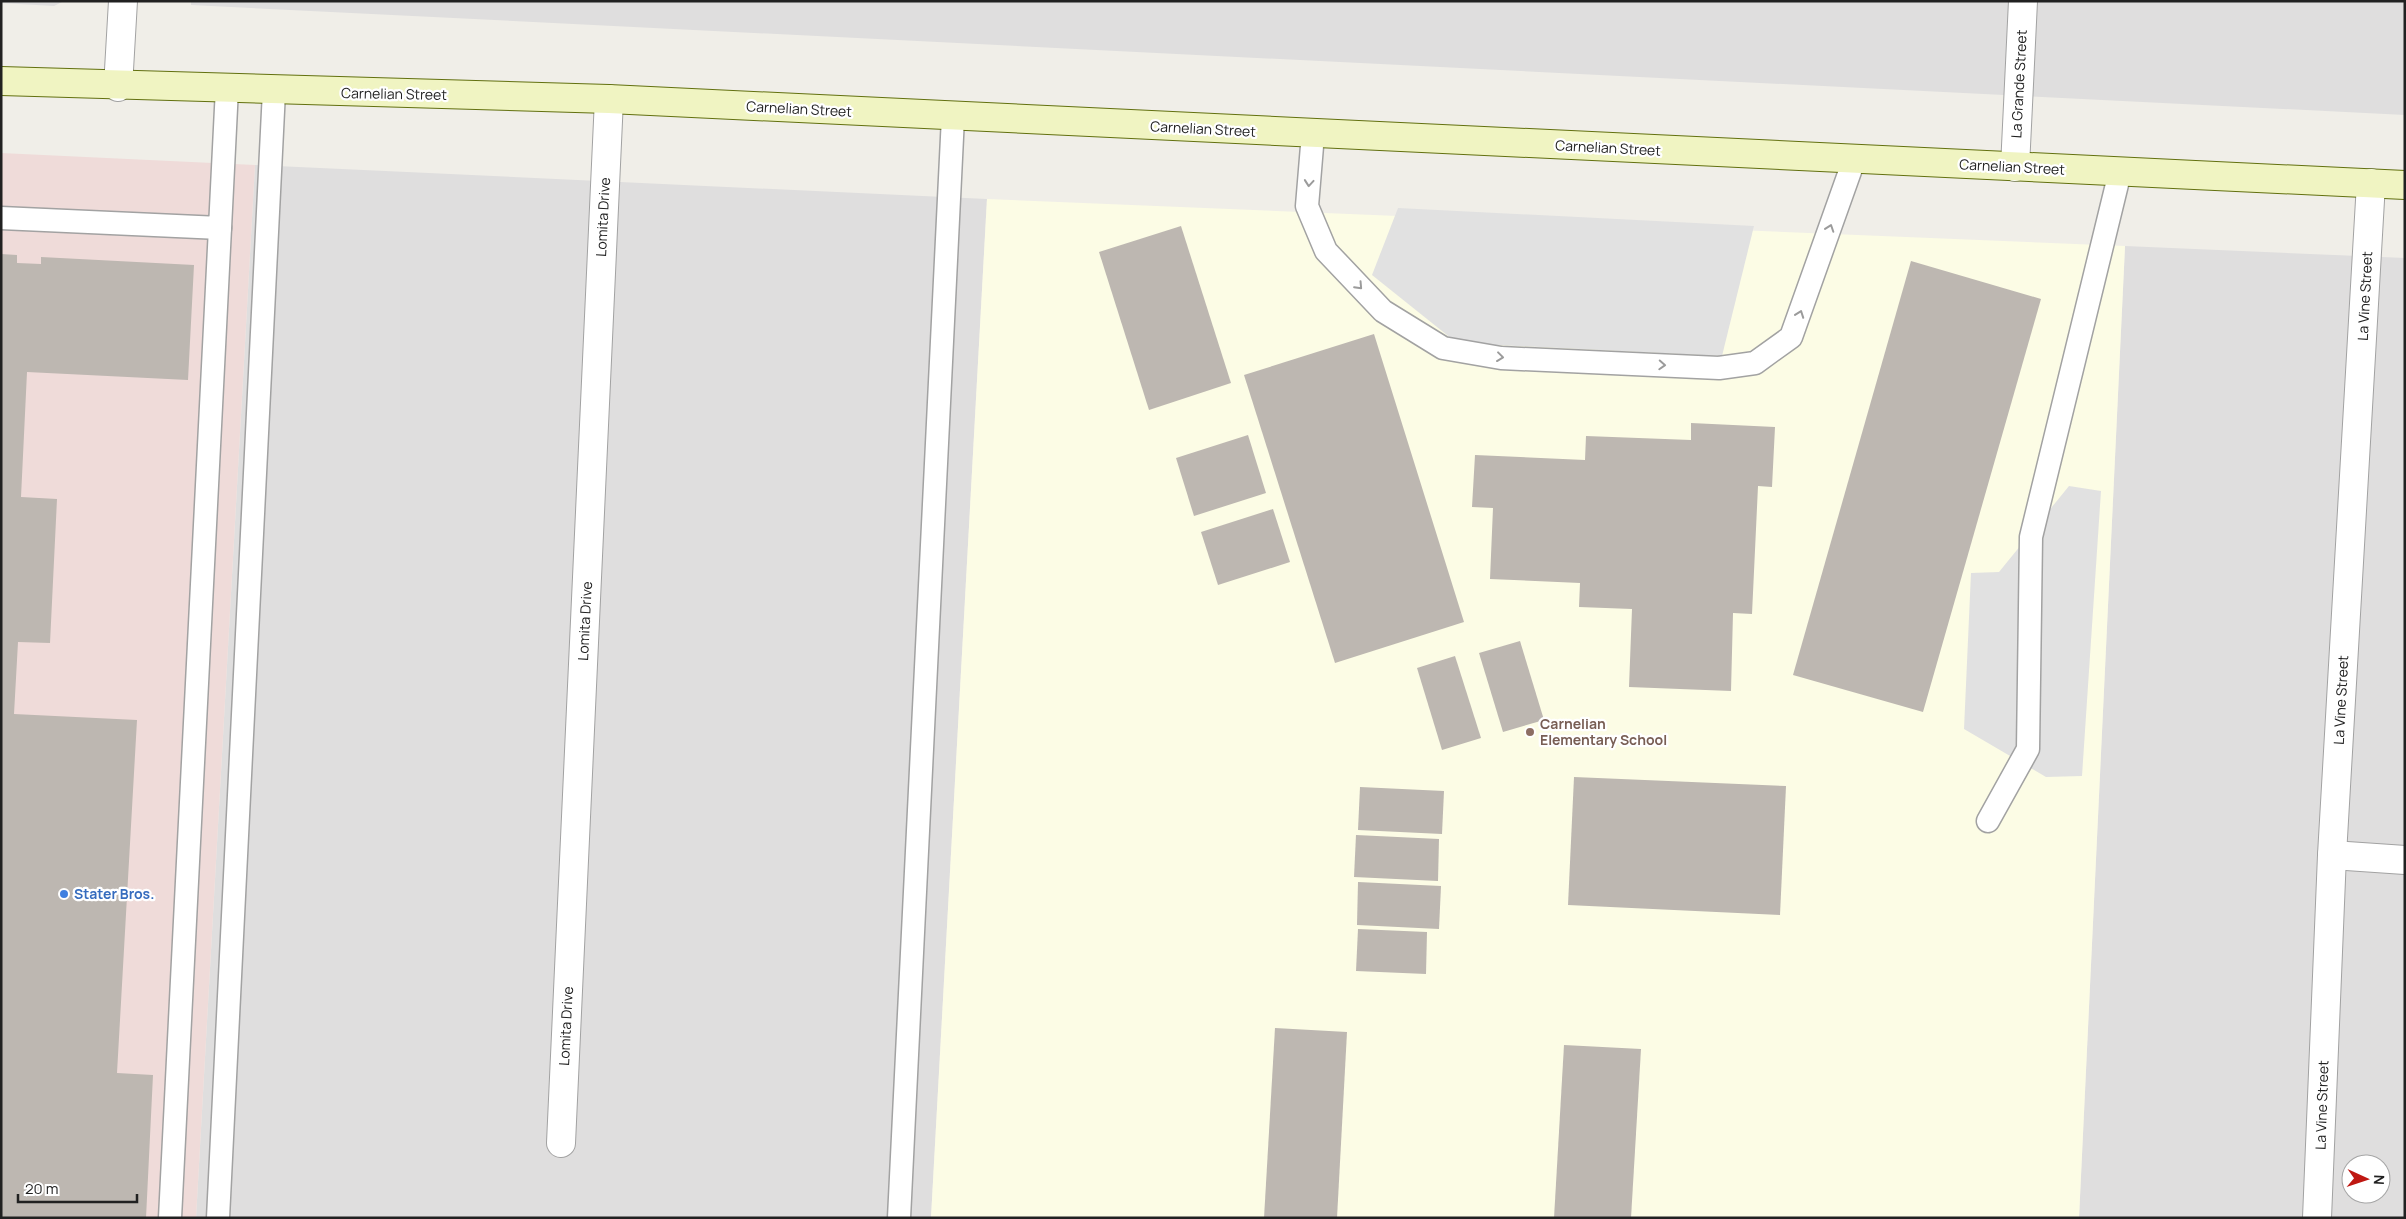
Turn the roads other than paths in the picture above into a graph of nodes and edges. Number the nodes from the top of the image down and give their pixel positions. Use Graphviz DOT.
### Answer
graph roads {
  1 [pos="123,1"];
  2 [pos="2023,1"];
  3 [pos="1,82"];
  4 [pos="118,87"];
  5 [pos="226,88"];
  6 [pos="274,91"];
  7 [pos="608,99"];
  8 [pos="954,117"];
  9 [pos="1313,134"];
  10 [pos="1854,160"];
  11 [pos="2015,168"];
  12 [pos="2120,172"];
  13 [pos="2371,183"];
  14 [pos="2405,185"];
  15 [pos="1,218"];
  16 [pos="220,228"];
  17 [pos="1988,822"];
  18 [pos="2332,855"];
  19 [pos="2405,860"];
  20 [pos="561,1143"];
  21 [pos="170,1218"];
  22 [pos="218,1218"];
  23 [pos="899,1218"];
  24 [pos="2317,1218"];
  1 -- 4 [label="street"];
  2 -- 11 [label="street, La Grande Street"];
  3 -- 4 [label="main road, Carnelian Street"];
  4 -- 5 [label="main road, Carnelian Street"];
  5 -- 6 [label="main road, Carnelian Street"];
  5 -- 16 [label="lane"];
  6 -- 7 [label="main road, Carnelian Street"];
  6 -- 22 [label="lane"];
  7 -- 8 [label="main road, Carnelian Street"];
  7 -- 20 [label="street, Lomita Drive"];
  8 -- 9 [label="main road, Carnelian Street"];
  8 -- 23 [label="lane"];
  9 -- 10 [label="main road, Carnelian Street"];
  9 -- 10 [label="lane, one-way"];
  10 -- 11 [label="main road, Carnelian Street"];
  11 -- 12 [label="main road, Carnelian Street"];
  12 -- 13 [label="main road, Carnelian Street"];
  12 -- 17 [label="lane"];
  13 -- 14 [label="main road, Carnelian Street"];
  13 -- 18 [label="street, La Vine Street"];
  15 -- 16 [label="lane"];
  16 -- 21 [label="lane"];
  18 -- 19 [label="street"];
  18 -- 24 [label="street, La Vine Street"];
}
